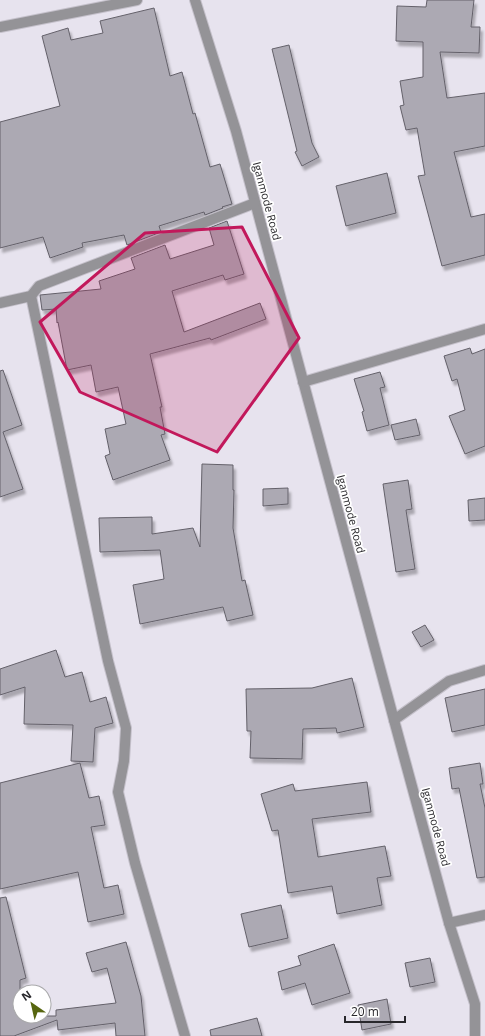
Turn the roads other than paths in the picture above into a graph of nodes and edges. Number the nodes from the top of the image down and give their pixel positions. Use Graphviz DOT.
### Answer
graph roads {
  1 [pos="136,0"];
  2 [pos="195,0"];
  3 [pos="0,27"];
  4 [pos="255,204"];
  5 [pos="31,296"];
  6 [pos="0,303"];
  7 [pos="485,329"];
  8 [pos="303,382"];
  9 [pos="485,670"];
  10 [pos="394,720"];
  11 [pos="485,915"];
  12 [pos="449,922"];
  13 [pos="184,1036"];
  14 [pos="475,1036"];
  1 -- 3 [label="street"];
  2 -- 4 [label="street, Iganmode Road"];
  4 -- 5 [label="street"];
  4 -- 8 [label="street, Iganmode Road"];
  5 -- 6 [label="street"];
  5 -- 13 [label="street"];
  7 -- 8 [label="street"];
  8 -- 10 [label="street, Iganmode Road"];
  9 -- 10 [label="street"];
  10 -- 12 [label="street, Iganmode Road"];
  11 -- 12 [label="street"];
  12 -- 14 [label="street, Iganmode Road"];
}
